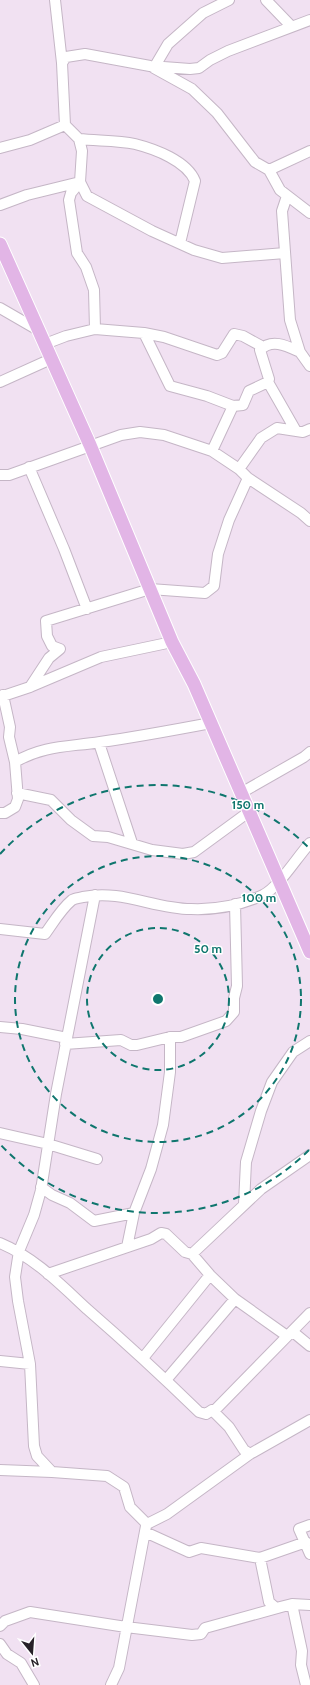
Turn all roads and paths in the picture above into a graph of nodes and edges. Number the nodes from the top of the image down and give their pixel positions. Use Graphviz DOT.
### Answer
graph roads {
  1 [pos="55,0"];
  2 [pos="229,0"];
  3 [pos="266,0"];
  4 [pos="310,20"];
  5 [pos="291,26"];
  6 [pos="62,63"];
  7 [pos="152,66"];
  8 [pos="65,125"];
  9 [pos="79,139"];
  10 [pos="0,148"];
  11 [pos="310,151"];
  12 [pos="269,170"];
  13 [pos="80,182"];
  14 [pos="287,196"];
  15 [pos="0,205"];
  16 [pos="310,212"];
  17 [pos="0,244"];
  18 [pos="180,244"];
  19 [pos="285,253"];
  20 [pos="0,308"];
  21 [pos="94,329"];
  22 [pos="38,330"];
  23 [pos="144,333"];
  24 [pos="45,344"];
  25 [pos="263,347"];
  26 [pos="300,352"];
  27 [pos="52,359"];
  28 [pos="310,366"];
  29 [pos="0,382"];
  30 [pos="268,382"];
  31 [pos="233,406"];
  32 [pos="310,429"];
  33 [pos="296,431"];
  34 [pos="90,445"];
  35 [pos="212,450"];
  36 [pos="29,467"];
  37 [pos="239,469"];
  38 [pos="0,475"];
  39 [pos="248,478"];
  40 [pos="310,521"];
  41 [pos="150,588"];
  42 [pos="87,609"];
  43 [pos="172,642"];
  44 [pos="30,687"];
  45 [pos="2,696"];
  46 [pos="211,723"];
  47 [pos="99,743"];
  48 [pos="310,752"];
  49 [pos="15,762"];
  50 [pos="18,792"];
  51 [pos="241,793"];
  52 [pos="250,811"];
  53 [pos="0,813"];
  54 [pos="132,843"];
  55 [pos="310,843"];
  56 [pos="280,880"];
  57 [pos="95,895"];
  58 [pos="235,904"];
  59 [pos="0,929"];
  60 [pos="310,952"];
  61 [pos="0,1027"];
  62 [pos="170,1037"];
  63 [pos="310,1040"];
  64 [pos="66,1041"];
  65 [pos="0,1133"];
  66 [pos="48,1144"];
  67 [pos="310,1155"];
  68 [pos="97,1159"];
  69 [pos="245,1185"];
  70 [pos="41,1186"];
  71 [pos="261,1189"];
  72 [pos="244,1204"];
  73 [pos="134,1213"];
  74 [pos="0,1243"];
  75 [pos="127,1247"];
  76 [pos="19,1251"];
  77 [pos="192,1254"];
  78 [pos="48,1274"];
  79 [pos="210,1275"];
  80 [pos="235,1299"];
  81 [pos="310,1313"];
  82 [pos="290,1334"];
  83 [pos="310,1346"];
  84 [pos="142,1358"];
  85 [pos="0,1361"];
  86 [pos="30,1364"];
  87 [pos="166,1380"];
  88 [pos="212,1410"];
  89 [pos="310,1420"];
  90 [pos="250,1454"];
  91 [pos="0,1470"];
  92 [pos="52,1472"];
  93 [pos="310,1525"];
  94 [pos="146,1528"];
  95 [pos="306,1542"];
  96 [pos="310,1554"];
  97 [pos="260,1558"];
  98 [pos="292,1604"];
  99 [pos="310,1605"];
  100 [pos="0,1626"];
  101 [pos="126,1627"];
  102 [pos="0,1644"];
  103 [pos="4,1656"];
  104 [pos="34,1685"];
  105 [pos="111,1685"];
  106 [pos="306,1685"];
  1 -- 6 [label="street"];
  2 -- 7 [label="street"];
  3 -- 5 [label="street"];
  4 -- 5 [label="street"];
  5 -- 7 [label="street"];
  6 -- 7 [label="street"];
  6 -- 8 [label="street"];
  7 -- 12 [label="street"];
  8 -- 9 [label="street"];
  8 -- 10 [label="street"];
  9 -- 13 [label="street"];
  9 -- 18 [label="street"];
  11 -- 12 [label="street"];
  12 -- 14 [label="street"];
  13 -- 15 [label="street"];
  13 -- 18 [label="street"];
  13 -- 21 [label="street"];
  14 -- 16 [label="street"];
  14 -- 19 [label="street"];
  17 -- 22 [label="main road"];
  18 -- 19 [label="street"];
  19 -- 26 [label="street"];
  20 -- 22 [label="street"];
  21 -- 23 [label="street"];
  21 -- 24 [label="street"];
  22 -- 24 [label="main road"];
  23 -- 25 [label="street"];
  23 -- 31 [label="street"];
  24 -- 27 [label="main road"];
  25 -- 26 [label="street"];
  25 -- 30 [label="street"];
  26 -- 28 [label="street"];
  27 -- 29 [label="street"];
  27 -- 34 [label="main road"];
  30 -- 31 [label="street"];
  30 -- 33 [label="street"];
  31 -- 35 [label="street"];
  32 -- 33 [label="street"];
  33 -- 37 [label="street"];
  34 -- 35 [label="street"];
  34 -- 36 [label="street"];
  34 -- 41 [label="main road"];
  35 -- 37 [label="street"];
  36 -- 38 [label="street"];
  36 -- 42 [label="street"];
  37 -- 39 [label="street"];
  39 -- 40 [label="street"];
  39 -- 41 [label="street"];
  41 -- 42 [label="street"];
  41 -- 43 [label="main road"];
  42 -- 44 [label="street"];
  43 -- 44 [label="street"];
  43 -- 46 [label="main road"];
  44 -- 45 [label="street"];
  45 -- 49 [label="street"];
  46 -- 47 [label="street"];
  46 -- 51 [label="main road"];
  47 -- 49 [label="street"];
  47 -- 54 [label="street"];
  48 -- 51 [label="street"];
  49 -- 50 [label="street"];
  50 -- 53 [label="street"];
  50 -- 54 [label="street"];
  51 -- 52 [label="main road"];
  52 -- 54 [label="street"];
  52 -- 56 [label="main road"];
  55 -- 56 [label="street"];
  56 -- 58 [label="street"];
  56 -- 60 [label="main road"];
  57 -- 58 [label="street"];
  57 -- 59 [label="street"];
  57 -- 64 [label="street"];
  58 -- 62 [label="street"];
  61 -- 64 [label="street"];
  62 -- 64 [label="street"];
  62 -- 73 [label="street"];
  63 -- 69 [label="street"];
  64 -- 66 [label="street"];
  65 -- 66 [label="street"];
  66 -- 68 [label="street"];
  66 -- 70 [label="street"];
  67 -- 71 [label="street"];
  69 -- 71 [label="street"];
  69 -- 72 [label="street"];
  70 -- 73 [label="street"];
  70 -- 76 [label="street"];
  71 -- 72 [label="street"];
  72 -- 77 [label="street"];
  73 -- 75 [label="street"];
  74 -- 76 [label="street"];
  75 -- 77 [label="street"];
  75 -- 78 [label="street"];
  76 -- 78 [label="street"];
  76 -- 86 [label="street"];
  77 -- 79 [label="street"];
  78 -- 84 [label="street"];
  79 -- 80 [label="street"];
  79 -- 84 [label="street"];
  80 -- 82 [label="street"];
  80 -- 87 [label="street"];
  81 -- 82 [label="street"];
  82 -- 83 [label="street"];
  82 -- 88 [label="street"];
  84 -- 87 [label="street"];
  85 -- 86 [label="street"];
  86 -- 92 [label="street"];
  87 -- 88 [label="street"];
  88 -- 90 [label="street"];
  89 -- 90 [label="street"];
  90 -- 94 [label="street"];
  91 -- 92 [label="street"];
  92 -- 94 [label="street"];
  93 -- 95 [label="street"];
  94 -- 97 [label="street"];
  94 -- 101 [label="street"];
  95 -- 96 [label="street"];
  95 -- 97 [label="street"];
  97 -- 98 [label="street"];
  98 -- 99 [label="street"];
  98 -- 101 [label="street"];
  98 -- 106 [label="street"];
  100 -- 101 [label="street"];
  101 -- 105 [label="street"];
  102 -- 103 [label="street"];
  103 -- 104 [label="street"];
}
